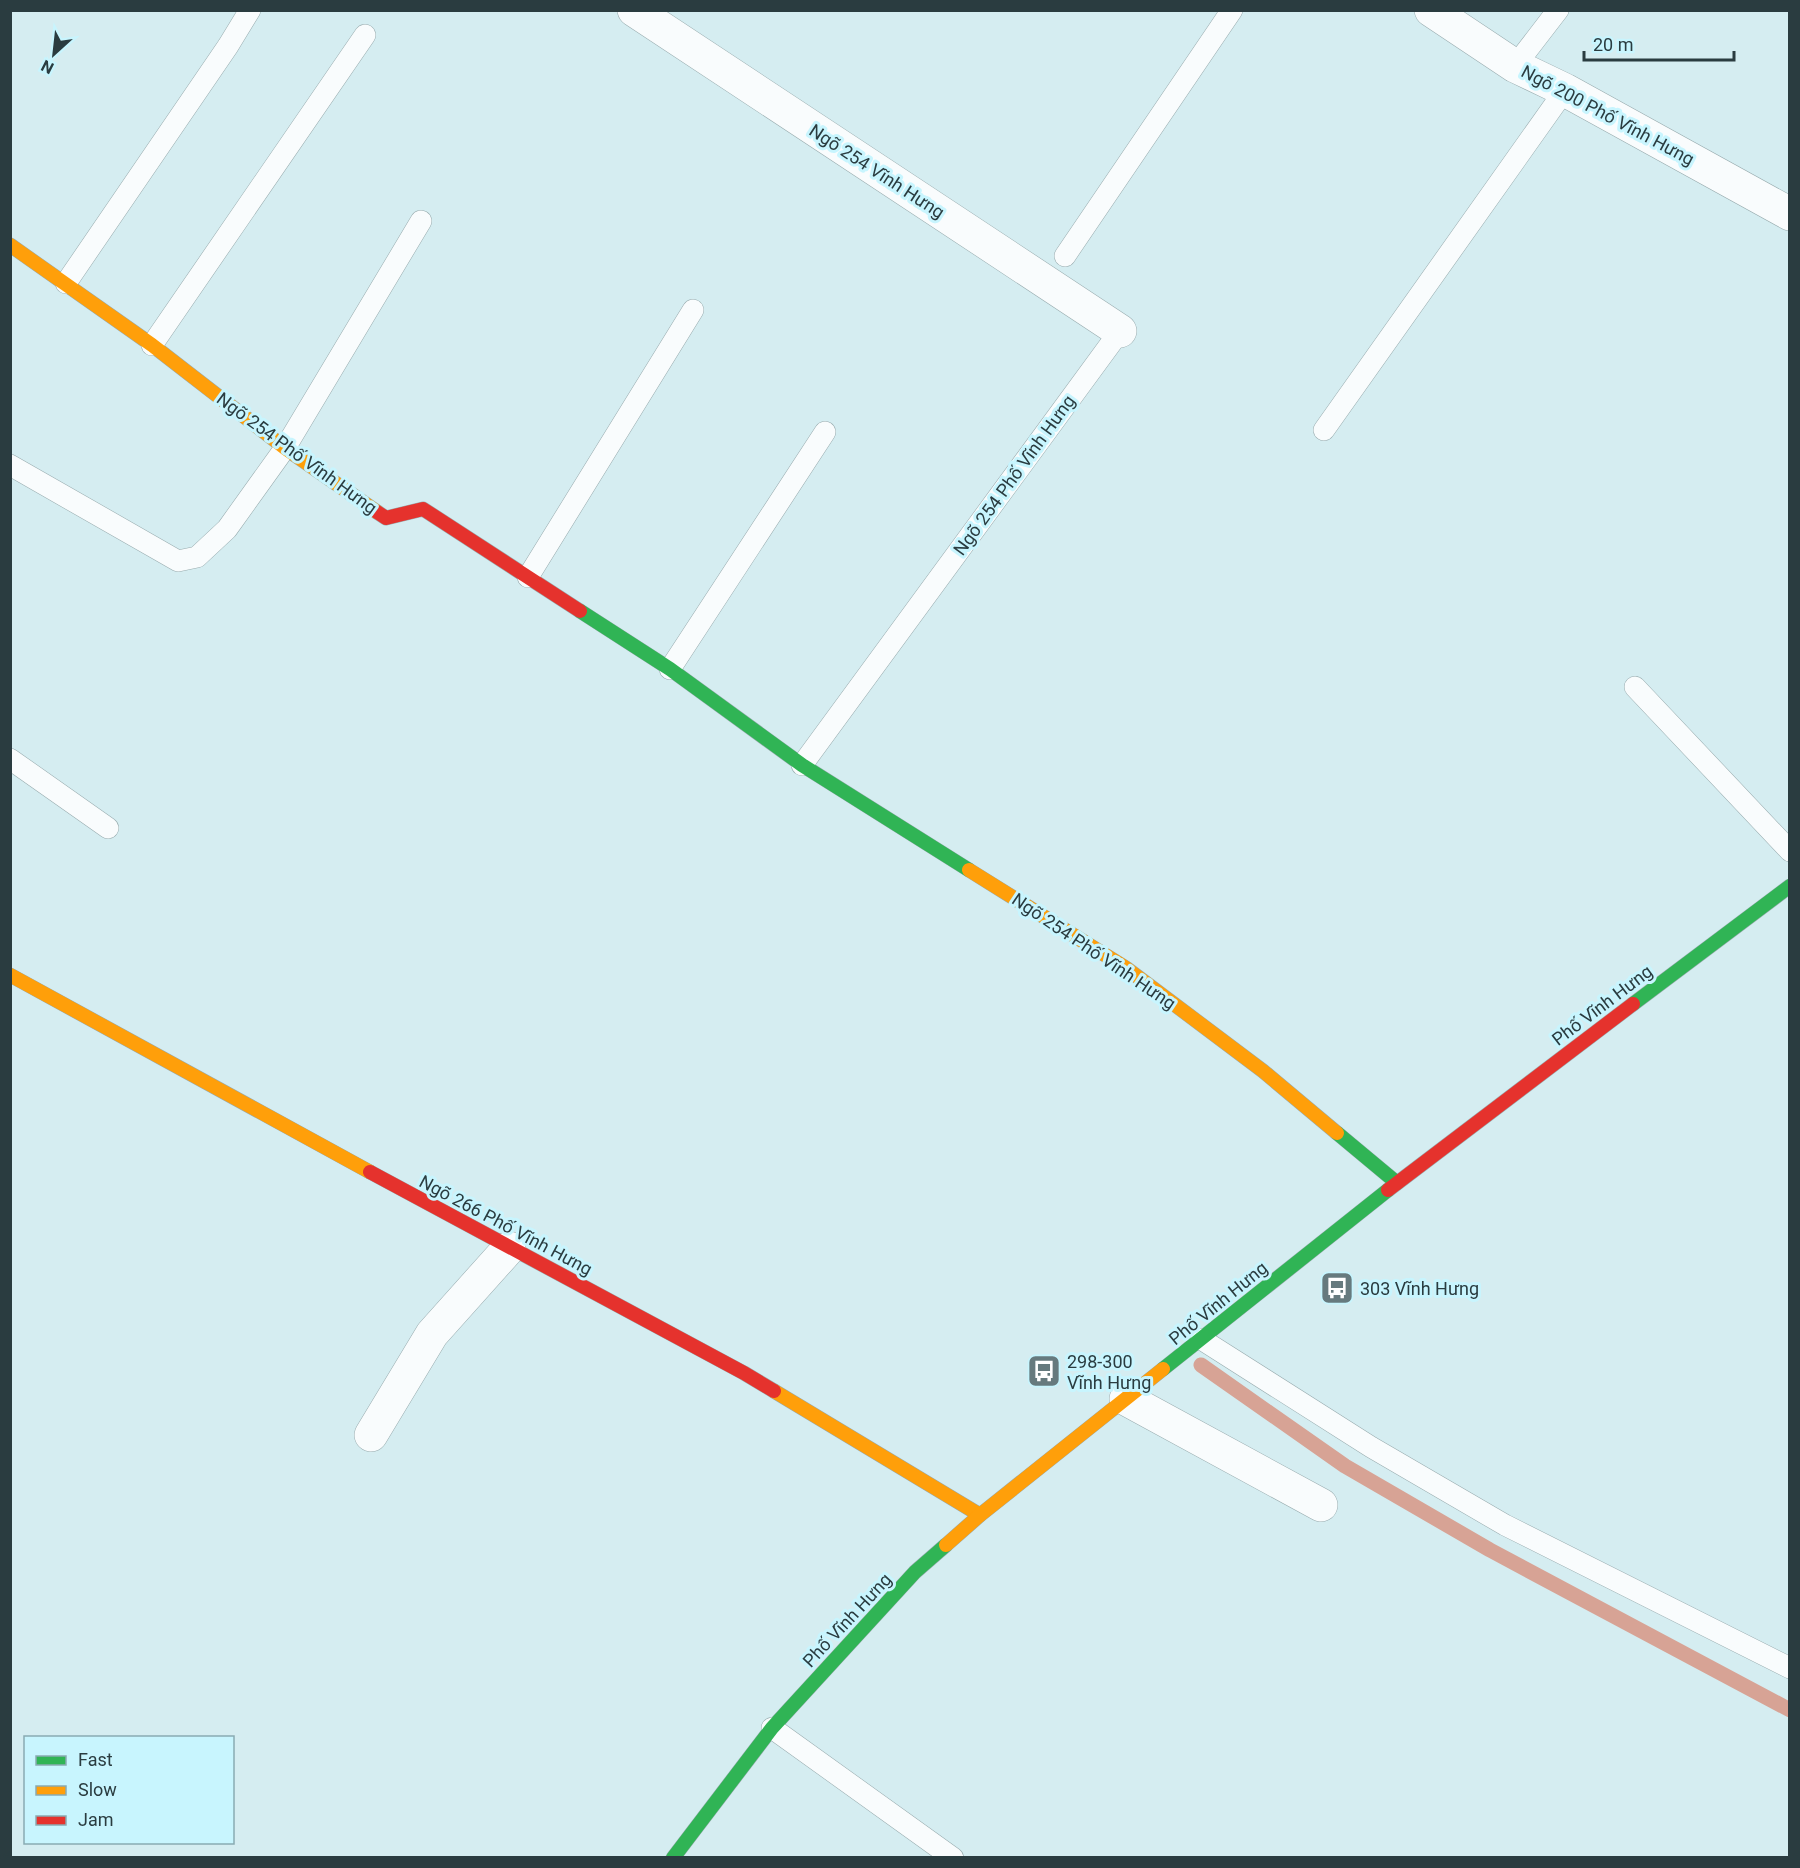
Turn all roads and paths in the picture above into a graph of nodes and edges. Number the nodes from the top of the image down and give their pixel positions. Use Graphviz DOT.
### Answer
graph roads {
  1 [pos="250,10"];
  2 [pos="634,10"];
  3 [pos="1232,10"];
  4 [pos="1431,10"];
  5 [pos="1558,10"];
  6 [pos="365,35"];
  7 [pos="1515,66"];
  8 [pos="1565,90"];
  9 [pos="1790,214"];
  10 [pos="421,221"];
  11 [pos="10,245"];
  12 [pos="1065,256"];
  13 [pos="66,283"];
  14 [pos="693,310"];
  15 [pos="1120,331"];
  16 [pos="152,345"];
  17 [pos="1324,430"];
  18 [pos="825,432"];
  19 [pos="285,448"];
  20 [pos="10,465"];
  21 [pos="528,577"];
  22 [pos="670,669"];
  23 [pos="1635,687"];
  24 [pos="10,759"];
  25 [pos="802,765"];
  26 [pos="108,828"];
  27 [pos="1790,851"];
  28 [pos="1790,886"];
  29 [pos="10,975"];
  30 [pos="1397,1183"];
  31 [pos="508,1248"];
  32 [pos="1201,1339"];
  33 [pos="1126,1399"];
  34 [pos="372,1435"];
  35 [pos="1321,1504"];
  36 [pos="980,1515"];
  37 [pos="1790,1668"];
  38 [pos="772,1728"];
  39 [pos="674,1857"];
  40 [pos="952,1857"];
  1 -- 13 [label="lane"];
  2 -- 15 [label="street, Ngõ 254 Vĩnh Hưng"];
  3 -- 12 [label="lane"];
  4 -- 7 [label="street, Ngõ 200 Phố Vĩnh Hưng"];
  5 -- 7 [label="lane"];
  6 -- 16 [label="lane"];
  7 -- 8 [label="street, Ngõ 200 Phố Vĩnh Hưng"];
  8 -- 9 [label="street, Ngõ 200 Phố Vĩnh Hưng"];
  8 -- 17 [label="lane"];
  10 -- 19 [label="lane"];
  11 -- 13 [label="street, Ngõ 254 Phố Vĩnh Hưng"];
  13 -- 16 [label="street, Ngõ 254 Phố Vĩnh Hưng"];
  14 -- 21 [label="lane"];
  15 -- 25 [label="lane, Ngõ 254 Phố Vĩnh Hưng"];
  16 -- 19 [label="street, Ngõ 254 Phố Vĩnh Hưng"];
  18 -- 22 [label="lane"];
  19 -- 20 [label="lane"];
  19 -- 21 [label="street, Ngõ 254 Phố Vĩnh Hưng"];
  21 -- 22 [label="street, Ngõ 254 Phố Vĩnh Hưng"];
  22 -- 25 [label="street, Ngõ 254 Phố Vĩnh Hưng"];
  23 -- 27 [label="lane"];
  24 -- 26 [label="lane"];
  25 -- 30 [label="street, Ngõ 254 Phố Vĩnh Hưng"];
  28 -- 30 [label="street, Phố Vĩnh Hưng"];
  29 -- 31 [label="street, Ngõ 266 Phố Vĩnh Hưng"];
  30 -- 32 [label="street, Phố Vĩnh Hưng"];
  31 -- 34 [label="street"];
  31 -- 36 [label="street, Ngõ 266 Phố Vĩnh Hưng"];
  32 -- 33 [label="street, Phố Vĩnh Hưng"];
  32 -- 37 [label="lane"];
  33 -- 35 [label="street"];
  33 -- 36 [label="street, Phố Vĩnh Hưng"];
  36 -- 38 [label="street, Phố Vĩnh Hưng"];
  38 -- 39 [label="street, Phố Vĩnh Hưng"];
  38 -- 40 [label="lane"];
}
